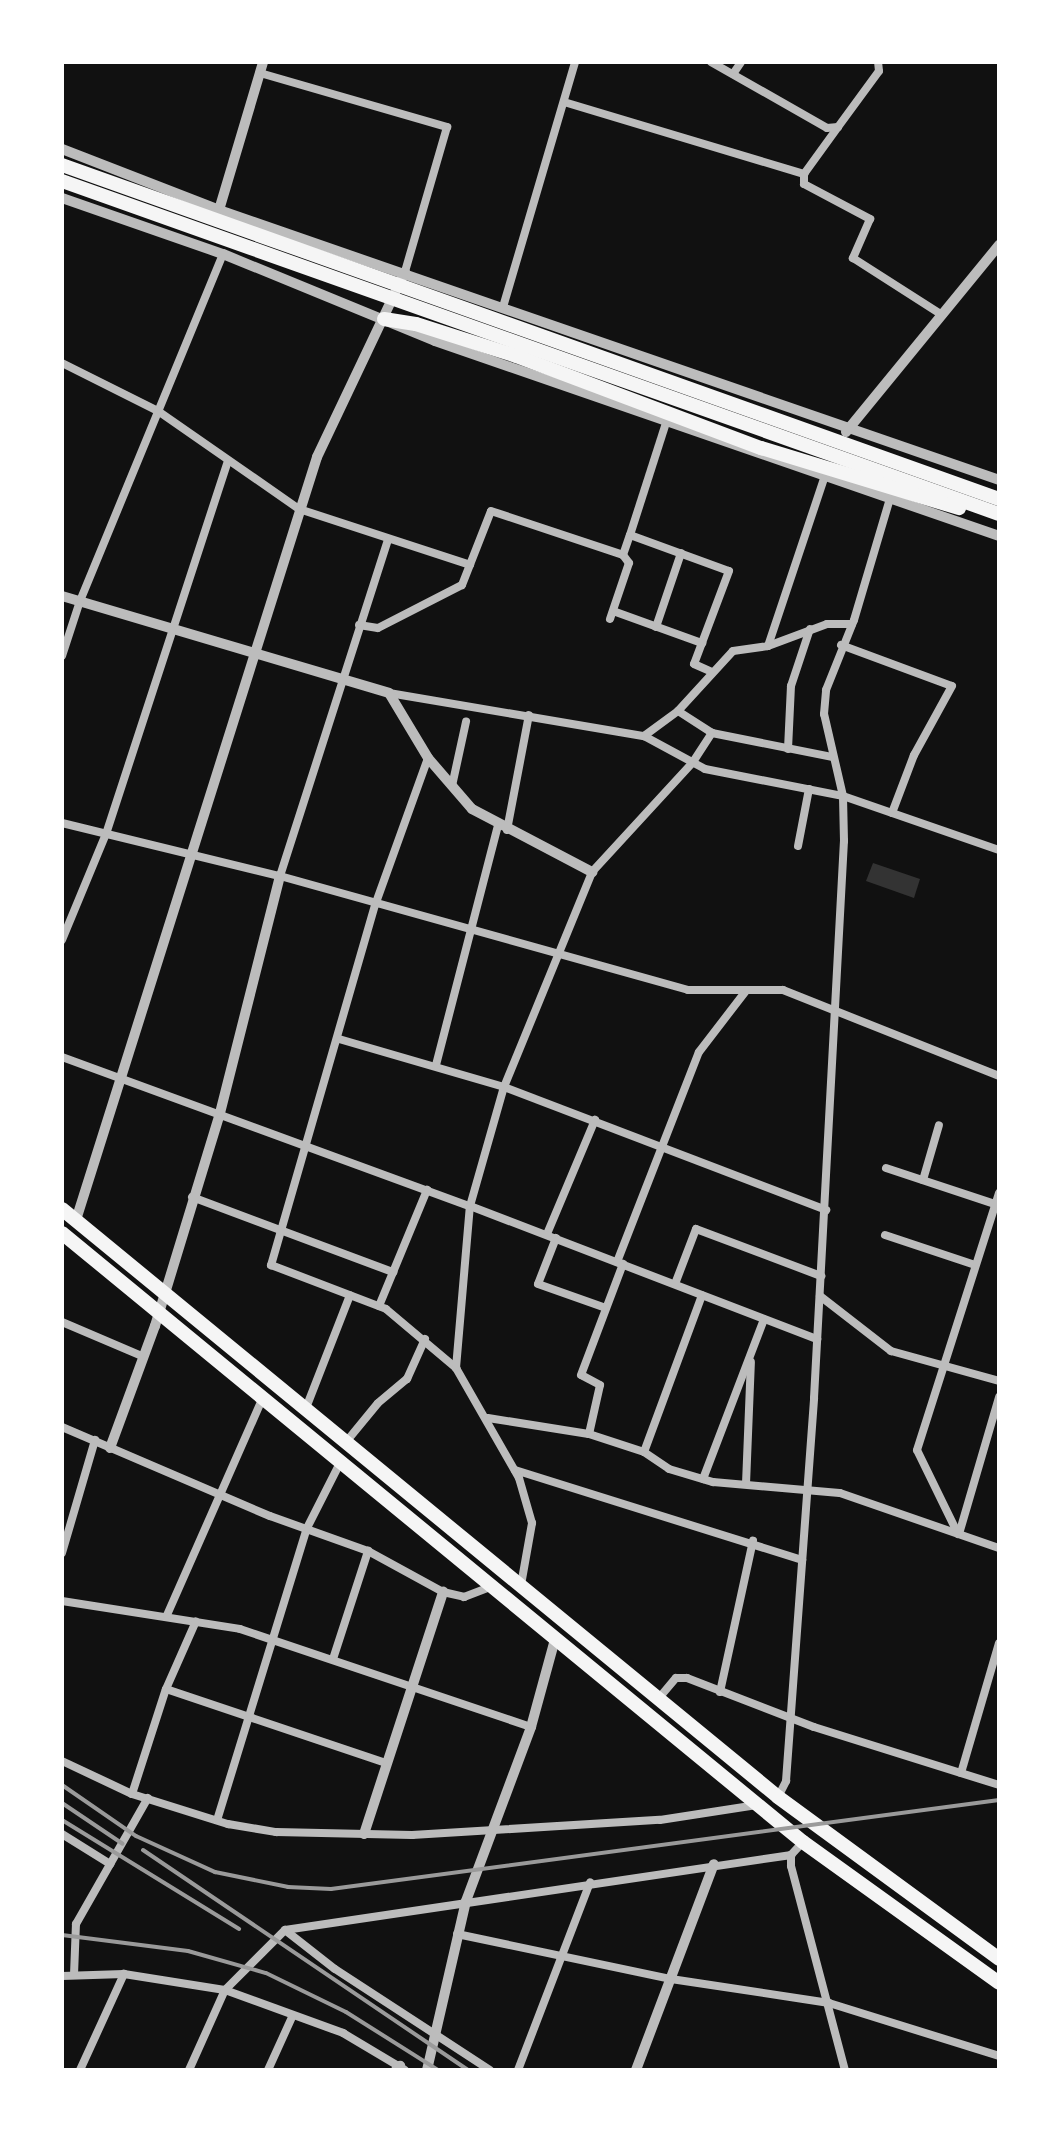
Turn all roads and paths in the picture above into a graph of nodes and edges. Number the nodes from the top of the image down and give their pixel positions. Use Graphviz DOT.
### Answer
graph roads {
  1 [pos="575,62"];
  2 [pos="711,62"];
  3 [pos="741,62"];
  4 [pos="878,62"];
  5 [pos="261,65"];
  6 [pos="733,74"];
  7 [pos="564,102"];
  8 [pos="838,127"];
  9 [pos="62,149"];
  10 [pos="62,165"];
  11 [pos="804,174"];
  12 [pos="62,181"];
  13 [pos="62,198"];
  14 [pos="219,210"];
  15 [pos="999,245"];
  16 [pos="223,254"];
  17 [pos="405,272"];
  18 [pos="503,307"];
  19 [pos="942,315"];
  20 [pos="384,319"];
  21 [pos="62,363"];
  22 [pos="158,411"];
  23 [pos="666,423"];
  24 [pos="847,428"];
  25 [pos="228,460"];
  26 [pos="824,479"];
  27 [pos="999,480"];
  28 [pos="999,499"];
  29 [pos="889,502"];
  30 [pos="299,509"];
  31 [pos="999,514"];
  32 [pos="630,535"];
  33 [pos="999,536"];
  34 [pos="388,539"];
  35 [pos="681,553"];
  36 [pos="623,555"];
  37 [pos="470,565"];
  38 [pos="62,596"];
  39 [pos="80,601"];
  40 [pos="852,624"];
  41 [pos="359,625"];
  42 [pos="173,627"];
  43 [pos="656,627"];
  44 [pos="810,629"];
  45 [pos="702,643"];
  46 [pos="841,645"];
  47 [pos="768,646"];
  48 [pos="256,651"];
  49 [pos="62,656"];
  50 [pos="712,672"];
  51 [pos="343,676"];
  52 [pos="389,693"];
  53 [pos="678,711"];
  54 [pos="529,715"];
  55 [pos="466,722"];
  56 [pos="712,733"];
  57 [pos="644,736"];
  58 [pos="788,749"];
  59 [pos="832,757"];
  60 [pos="428,758"];
  61 [pos="693,762"];
  62 [pos="452,786"];
  63 [pos="809,789"];
  64 [pos="843,796"];
  65 [pos="892,813"];
  66 [pos="62,823"];
  67 [pos="502,828"];
  68 [pos="106,834"];
  69 [pos="798,846"];
  70 [pos="999,850"];
  71 [pos="192,853"];
  72 [pos="592,872"];
  73 [pos="280,876"];
  74 [pos="375,905"];
  75 [pos="472,930"];
  76 [pos="62,940"];
  77 [pos="557,951"];
  78 [pos="746,991"];
  79 [pos="836,1015"];
  80 [pos="339,1039"];
  81 [pos="62,1057"];
  82 [pos="436,1065"];
  83 [pos="999,1076"];
  84 [pos="122,1079"];
  85 [pos="504,1087"];
  86 [pos="219,1117"];
  87 [pos="595,1120"];
  88 [pos="939,1125"];
  89 [pos="662,1145"];
  90 [pos="308,1150"];
  91 [pos="886,1168"];
  92 [pos="923,1180"];
  93 [pos="427,1190"];
  94 [pos="999,1193"];
  95 [pos="192,1197"];
  96 [pos="995,1204"];
  97 [pos="470,1206"];
  98 [pos="62,1209"];
  99 [pos="826,1210"];
  100 [pos="76,1220"];
  101 [pos="284,1231"];
  102 [pos="62,1233"];
  103 [pos="885,1235"];
  104 [pos="552,1236"];
  105 [pos="620,1263"];
  106 [pos="975,1265"];
  107 [pos="393,1272"];
  108 [pos="821,1276"];
  109 [pos="675,1284"];
  110 [pos="166,1292"];
  111 [pos="350,1295"];
  112 [pos="702,1295"];
  113 [pos="820,1296"];
  114 [pos="379,1306"];
  115 [pos="606,1308"];
  116 [pos="159,1312"];
  117 [pos="764,1319"];
  118 [pos="62,1322"];
  119 [pos="425,1339"];
  120 [pos="817,1339"];
  121 [pos="752,1353"];
  122 [pos="144,1357"];
  123 [pos="942,1366"];
  124 [pos="456,1368"];
  125 [pos="999,1381"];
  126 [pos="263,1397"];
  127 [pos="999,1397"];
  128 [pos="306,1408"];
  129 [pos="488,1418"];
  130 [pos="62,1427"];
  131 [pos="589,1434"];
  132 [pos="95,1440"];
  133 [pos="346,1442"];
  134 [pos="110,1448"];
  135 [pos="644,1452"];
  136 [pos="341,1461"];
  137 [pos="515,1470"];
  138 [pos="703,1479"];
  139 [pos="746,1484"];
  140 [pos="806,1489"];
  141 [pos="221,1495"];
  142 [pos="307,1528"];
  143 [pos="958,1534"];
  144 [pos="753,1541"];
  145 [pos="999,1548"];
  146 [pos="368,1551"];
  147 [pos="62,1552"];
  148 [pos="802,1560"];
  149 [pos="521,1585"];
  150 [pos="492,1586"];
  151 [pos="443,1592"];
  152 [pos="62,1601"];
  153 [pos="167,1615"];
  154 [pos="196,1621"];
  155 [pos="271,1638"];
  156 [pos="555,1639"];
  157 [pos="999,1643"];
  158 [pos="333,1659"];
  159 [pos="411,1686"];
  160 [pos="166,1689"];
  161 [pos="720,1692"];
  162 [pos="659,1698"];
  163 [pos="247,1713"];
  164 [pos="791,1719"];
  165 [pos="531,1727"];
  166 [pos="62,1761"];
  167 [pos="386,1763"];
  168 [pos="961,1773"];
  169 [pos="999,1785"];
  170 [pos="132,1794"];
  171 [pos="778,1797"];
  172 [pos="148,1798"];
  173 [pos="758,1805"];
  174 [pos="218,1817"];
  175 [pos="491,1827"];
  176 [pos="62,1834"];
  177 [pos="364,1834"];
  178 [pos="803,1842"];
  179 [pos="791,1855"];
  180 [pos="110,1864"];
  181 [pos="714,1864"];
  182 [pos="590,1882"];
  183 [pos="466,1901"];
  184 [pos="285,1930"];
  185 [pos="457,1934"];
  186 [pos="561,1954"];
  187 [pos="999,1959"];
  188 [pos="124,1974"];
  189 [pos="74,1975"];
  190 [pos="62,1976"];
  191 [pos="671,1979"];
  192 [pos="999,1983"];
  193 [pos="225,1990"];
  194 [pos="829,2003"];
  195 [pos="293,2015"];
  196 [pos="432,2031"];
  197 [pos="999,2056"];
  198 [pos="400,2069"];
  199 [pos="80,2070"];
  200 [pos="189,2070"];
  201 [pos="268,2070"];
  202 [pos="427,2070"];
  203 [pos="490,2070"];
  204 [pos="518,2070"];
  205 [pos="636,2070"];
  206 [pos="845,2070"];
  1 -- 7 [label="street"];
  2 -- 6 [label="street"];
  3 -- 6 [label="street"];
  4 -- 8 [label="street"];
  5 -- 14 [label="street"];
  5 -- 17 [label="street"];
  6 -- 8 [label="street"];
  7 -- 11 [label="street"];
  7 -- 18 [label="street"];
  8 -- 11 [label="street"];
  9 -- 14 [label="street"];
  10 -- 28 [label="highway"];
  11 -- 19 [label="street"];
  12 -- 31 [label="highway"];
  13 -- 16 [label="street"];
  14 -- 17 [label="street"];
  15 -- 19 [label="street"];
  16 -- 20 [label="street"];
  16 -- 22 [label="street"];
  17 -- 18 [label="street"];
  17 -- 20 [label="street"];
  18 -- 24 [label="street"];
  19 -- 24 [label="street"];
  20 -- 23 [label="street"];
  20 -- 30 [label="street"];
  20 -- 31 [label="highway"];
  21 -- 22 [label="street"];
  22 -- 25 [label="street"];
  22 -- 39 [label="street"];
  23 -- 26 [label="street"];
  23 -- 32 [label="street"];
  24 -- 26 [label="street"];
  24 -- 27 [label="street"];
  25 -- 30 [label="street"];
  25 -- 42 [label="street"];
  26 -- 29 [label="street"];
  26 -- 47 [label="street"];
  29 -- 33 [label="street"];
  29 -- 40 [label="street"];
  30 -- 34 [label="street"];
  30 -- 48 [label="street"];
  32 -- 35 [label="street"];
  32 -- 36 [label="street"];
  34 -- 37 [label="street"];
  34 -- 41 [label="street"];
  35 -- 43 [label="street"];
  35 -- 45 [label="street"];
  36 -- 37 [label="street"];
  36 -- 43 [label="street"];
  37 -- 41 [label="street"];
  38 -- 39 [label="street"];
  39 -- 42 [label="street"];
  39 -- 49 [label="street"];
  40 -- 44 [label="street"];
  40 -- 46 [label="street"];
  41 -- 51 [label="street"];
  42 -- 48 [label="street"];
  42 -- 68 [label="street"];
  43 -- 45 [label="street"];
  44 -- 47 [label="street"];
  44 -- 58 [label="street"];
  45 -- 50 [label="street"];
  46 -- 59 [label="street"];
  46 -- 65 [label="street"];
  47 -- 50 [label="street"];
  48 -- 51 [label="street"];
  48 -- 71 [label="street"];
  50 -- 53 [label="street"];
  51 -- 52 [label="street"];
  51 -- 73 [label="street"];
  52 -- 54 [label="street"];
  52 -- 60 [label="street"];
  53 -- 56 [label="street"];
  53 -- 57 [label="street"];
  54 -- 57 [label="street"];
  54 -- 67 [label="street"];
  55 -- 62 [label="street"];
  56 -- 58 [label="street"];
  56 -- 61 [label="street"];
  57 -- 61 [label="street"];
  58 -- 59 [label="street"];
  59 -- 64 [label="street"];
  60 -- 62 [label="street"];
  60 -- 74 [label="street"];
  61 -- 63 [label="street"];
  61 -- 72 [label="street"];
  62 -- 67 [label="street"];
  63 -- 64 [label="street"];
  63 -- 69 [label="street"];
  64 -- 65 [label="street"];
  64 -- 79 [label="street"];
  65 -- 70 [label="street"];
  66 -- 68 [label="street"];
  67 -- 72 [label="street"];
  67 -- 75 [label="street"];
  68 -- 71 [label="street"];
  68 -- 76 [label="street"];
  71 -- 73 [label="street"];
  71 -- 84 [label="street"];
  72 -- 77 [label="street"];
  73 -- 74 [label="street"];
  73 -- 86 [label="street"];
  74 -- 75 [label="street"];
  74 -- 80 [label="street"];
  75 -- 77 [label="street"];
  75 -- 82 [label="street"];
  77 -- 78 [label="street"];
  77 -- 85 [label="street"];
  78 -- 79 [label="street"];
  78 -- 89 [label="street"];
  79 -- 83 [label="street"];
  79 -- 99 [label="street"];
  80 -- 82 [label="street"];
  80 -- 90 [label="street"];
  81 -- 84 [label="street"];
  82 -- 85 [label="street"];
  84 -- 86 [label="street"];
  84 -- 100 [label="street"];
  85 -- 87 [label="street"];
  85 -- 97 [label="street"];
  86 -- 90 [label="street"];
  86 -- 95 [label="street"];
  87 -- 89 [label="street"];
  87 -- 104 [label="street"];
  88 -- 92 [label="street"];
  89 -- 99 [label="street"];
  89 -- 105 [label="street"];
  90 -- 93 [label="street"];
  90 -- 101 [label="street"];
  91 -- 92 [label="street"];
  92 -- 96 [label="street"];
  93 -- 97 [label="street"];
  93 -- 107 [label="street"];
  94 -- 96 [label="street"];
  95 -- 101 [label="street"];
  95 -- 110 [label="street"];
  96 -- 106 [label="street"];
  97 -- 104 [label="street"];
  97 -- 124 [label="street"];
  98 -- 100 [label="highway"];
  99 -- 108 [label="street"];
  100 -- 110 [label="highway"];
  101 -- 107 [label="street"];
  101 -- 111 [label="street"];
  102 -- 116 [label="highway"];
  103 -- 106 [label="street"];
  104 -- 105 [label="street"];
  104 -- 115 [label="street"];
  105 -- 109 [label="street"];
  105 -- 115 [label="street"];
  106 -- 123 [label="street"];
  107 -- 114 [label="street"];
  108 -- 109 [label="street"];
  108 -- 113 [label="street"];
  109 -- 112 [label="street"];
  110 -- 116 [label="street"];
  110 -- 128 [label="highway"];
  111 -- 114 [label="street"];
  111 -- 128 [label="street"];
  112 -- 117 [label="street"];
  112 -- 135 [label="street"];
  113 -- 120 [label="street"];
  113 -- 123 [label="street"];
  114 -- 119 [label="street"];
  115 -- 131 [label="street"];
  116 -- 122 [label="street"];
  116 -- 126 [label="highway"];
  117 -- 120 [label="street"];
  117 -- 121 [label="street"];
  118 -- 122 [label="street"];
  119 -- 124 [label="street"];
  119 -- 133 [label="street"];
  120 -- 140 [label="street"];
  121 -- 138 [label="street"];
  121 -- 139 [label="street"];
  122 -- 134 [label="street"];
  123 -- 125 [label="street"];
  123 -- 143 [label="street"];
  124 -- 129 [label="street"];
  126 -- 136 [label="highway"];
  126 -- 141 [label="street"];
  127 -- 143 [label="street"];
  128 -- 133 [label="highway"];
  129 -- 131 [label="street"];
  129 -- 137 [label="street"];
  130 -- 132 [label="street"];
  131 -- 135 [label="street"];
  132 -- 134 [label="street"];
  132 -- 147 [label="street"];
  133 -- 149 [label="highway"];
  134 -- 141 [label="street"];
  135 -- 138 [label="street"];
  136 -- 142 [label="street"];
  136 -- 150 [label="highway"];
  137 -- 144 [label="street"];
  137 -- 149 [label="street"];
  138 -- 139 [label="street"];
  139 -- 140 [label="street"];
  140 -- 143 [label="street"];
  140 -- 148 [label="street"];
  141 -- 142 [label="street"];
  141 -- 153 [label="street"];
  142 -- 146 [label="street"];
  142 -- 155 [label="street"];
  143 -- 145 [label="street"];
  144 -- 148 [label="street"];
  144 -- 161 [label="street"];
  146 -- 151 [label="street"];
  146 -- 158 [label="street"];
  148 -- 164 [label="street"];
  149 -- 162 [label="highway"];
  150 -- 151 [label="street"];
  150 -- 156 [label="highway"];
  151 -- 159 [label="street"];
  152 -- 153 [label="street"];
  153 -- 154 [label="street"];
  154 -- 155 [label="street"];
  154 -- 160 [label="street"];
  155 -- 158 [label="street"];
  155 -- 163 [label="street"];
  156 -- 165 [label="street"];
  156 -- 173 [label="highway"];
  157 -- 168 [label="street"];
  158 -- 159 [label="street"];
  159 -- 165 [label="street"];
  159 -- 167 [label="street"];
  160 -- 163 [label="street"];
  160 -- 170 [label="street"];
  161 -- 162 [label="street"];
  161 -- 164 [label="street"];
  162 -- 171 [label="highway"];
  163 -- 167 [label="street"];
  163 -- 174 [label="street"];
  164 -- 168 [label="street"];
  164 -- 171 [label="street"];
  165 -- 175 [label="street"];
  166 -- 170 [label="street"];
  167 -- 177 [label="street"];
  168 -- 169 [label="street"];
  170 -- 172 [label="street"];
  171 -- 187 [label="highway"];
  172 -- 174 [label="street"];
  172 -- 180 [label="street"];
  173 -- 175 [label="street"];
  173 -- 178 [label="highway"];
  174 -- 177 [label="street"];
  175 -- 177 [label="street"];
  175 -- 183 [label="street"];
  176 -- 180 [label="street"];
  178 -- 179 [label="street"];
  178 -- 192 [label="highway"];
  179 -- 181 [label="street"];
  179 -- 194 [label="street"];
  180 -- 189 [label="street"];
  181 -- 182 [label="street"];
  181 -- 191 [label="street"];
  182 -- 183 [label="street"];
  182 -- 186 [label="street"];
  183 -- 184 [label="street"];
  183 -- 185 [label="street"];
  184 -- 193 [label="street"];
  184 -- 196 [label="street"];
  185 -- 186 [label="street"];
  185 -- 196 [label="street"];
  186 -- 191 [label="street"];
  186 -- 204 [label="street"];
  188 -- 189 [label="street"];
  188 -- 193 [label="street"];
  188 -- 199 [label="street"];
  189 -- 190 [label="street"];
  191 -- 194 [label="street"];
  191 -- 205 [label="street"];
  193 -- 195 [label="street"];
  193 -- 200 [label="street"];
  194 -- 197 [label="street"];
  194 -- 206 [label="street"];
  195 -- 198 [label="street"];
  195 -- 201 [label="street"];
  196 -- 202 [label="street"];
  196 -- 203 [label="street"];
}
